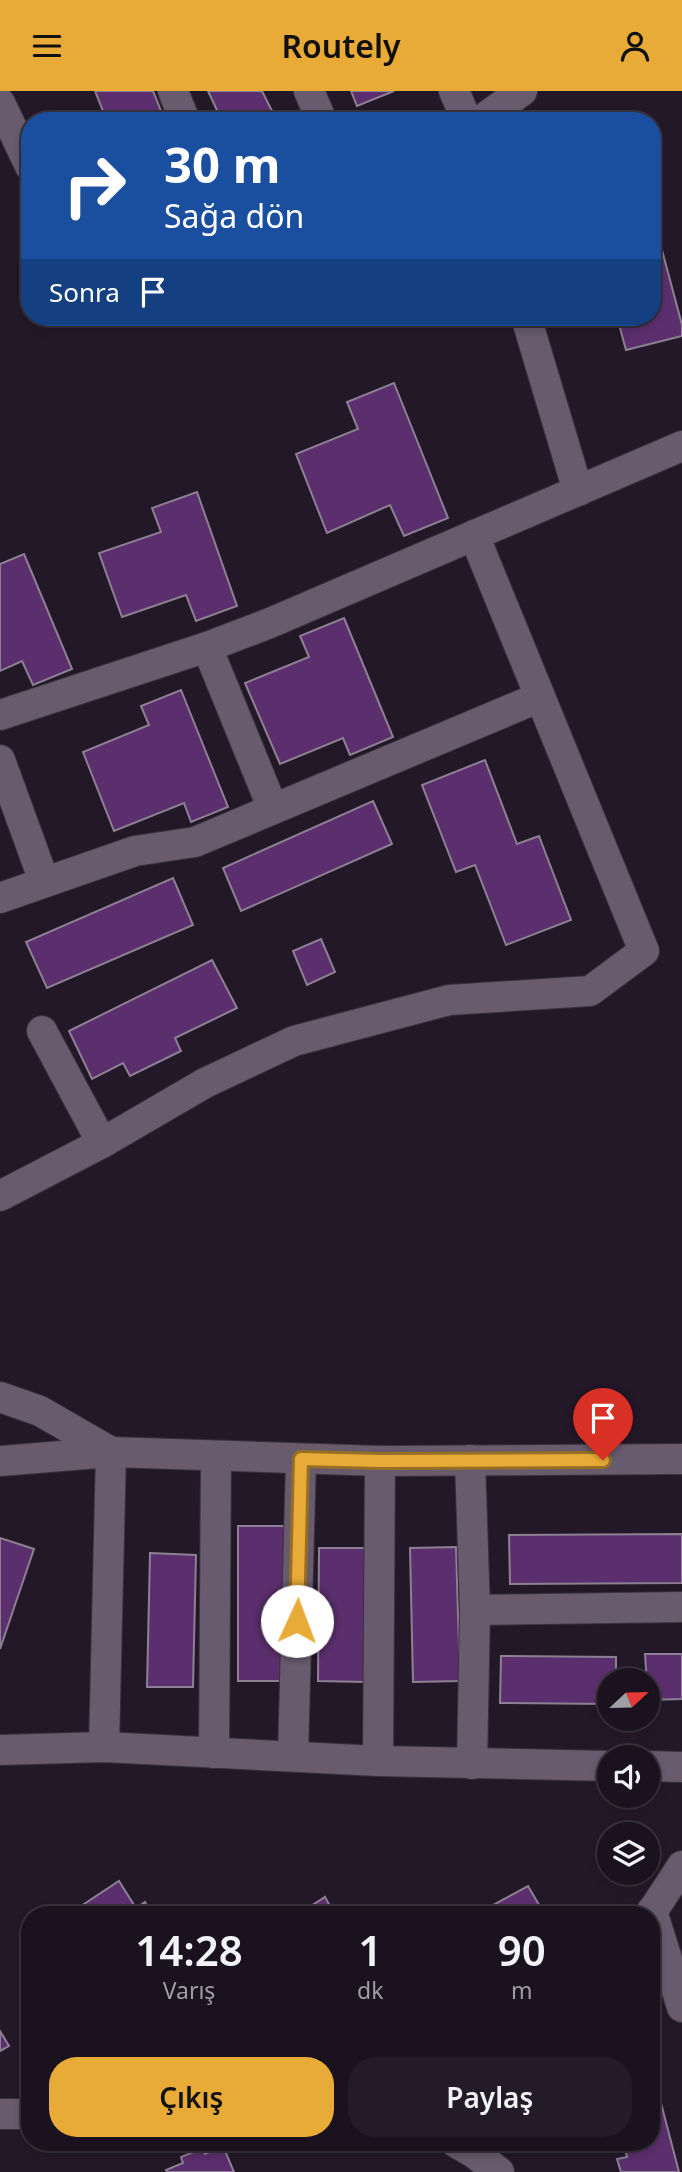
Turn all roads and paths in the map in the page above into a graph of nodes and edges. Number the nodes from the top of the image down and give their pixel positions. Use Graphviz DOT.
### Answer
graph roads {
  1 [pos="173,91"];
  2 [pos="309,91"];
  3 [pos="454,91"];
  4 [pos="522,91"];
  5 [pos="0,103"];
  6 [pos="181,112"];
  7 [pos="318,112"];
  8 [pos="463,112"];
  9 [pos="493,112"];
  10 [pos="21,147"];
  11 [pos="529,326"];
  12 [pos="682,446"];
  13 [pos="578,491"];
  14 [pos="474,535"];
  15 [pos="207,647"];
  16 [pos="540,697"];
  17 [pos="0,715"];
  18 [pos="0,760"];
  19 [pos="273,809"];
  20 [pos="44,881"];
  21 [pos="0,898"];
  22 [pos="42,1031"];
  23 [pos="102,1143"];
  24 [pos="0,1196"];
  25 [pos="0,1397"];
  26 [pos="111,1452"];
  27 [pos="216,1455"];
  28 [pos="301,1459"];
  29 [pos="682,1459"];
  30 [pos="470,1460"];
  31 [pos="0,1461"];
  32 [pos="380,1461"];
  33 [pos="682,1607"];
  34 [pos="475,1610"];
  35 [pos="104,1747"];
  36 [pos="0,1750"];
  37 [pos="214,1753"];
  38 [pos="293,1756"];
  39 [pos="378,1761"];
  40 [pos="471,1764"];
  41 [pos="597,1766"];
  42 [pos="660,1766"];
  43 [pos="682,1767"];
  44 [pos="682,1866"];
  45 [pos="656,1906"];
  46 [pos="660,1940"];
  47 [pos="682,2007"];
  48 [pos="0,2114"];
  49 [pos="21,2115"];
  50 [pos="467,2152"];
  51 [pos="499,2172"];
  1 -- 6 [label="street"];
  2 -- 7 [label="street"];
  3 -- 8 [label="street"];
  4 -- 9 [label="street"];
  5 -- 10 [label="street"];
  11 -- 13 [label="street"];
  12 -- 13 [label="street"];
  13 -- 14 [label="street"];
  14 -- 15 [label="street"];
  14 -- 16 [label="street"];
  15 -- 17 [label="street"];
  15 -- 19 [label="street"];
  16 -- 19 [label="street"];
  16 -- 23 [label="street"];
  18 -- 20 [label="street"];
  19 -- 20 [label="street"];
  20 -- 21 [label="street"];
  22 -- 23 [label="street"];
  23 -- 24 [label="street"];
  25 -- 26 [label="street"];
  26 -- 27 [label="street"];
  26 -- 31 [label="street"];
  26 -- 35 [label="street"];
  27 -- 28 [label="street"];
  27 -- 37 [label="street"];
  28 -- 32 [label="street"];
  28 -- 38 [label="street"];
  29 -- 30 [label="street"];
  30 -- 32 [label="street"];
  30 -- 34 [label="street"];
  32 -- 39 [label="street"];
  33 -- 34 [label="street"];
  34 -- 40 [label="street"];
  35 -- 36 [label="street"];
  35 -- 37 [label="street"];
  37 -- 38 [label="street"];
  38 -- 39 [label="street"];
  39 -- 40 [label="street"];
  40 -- 41 [label="street"];
  42 -- 43 [label="street"];
  44 -- 45 [label="street"];
  46 -- 47 [label="street"];
  48 -- 49 [label="street"];
  50 -- 51 [label="street"];
}
